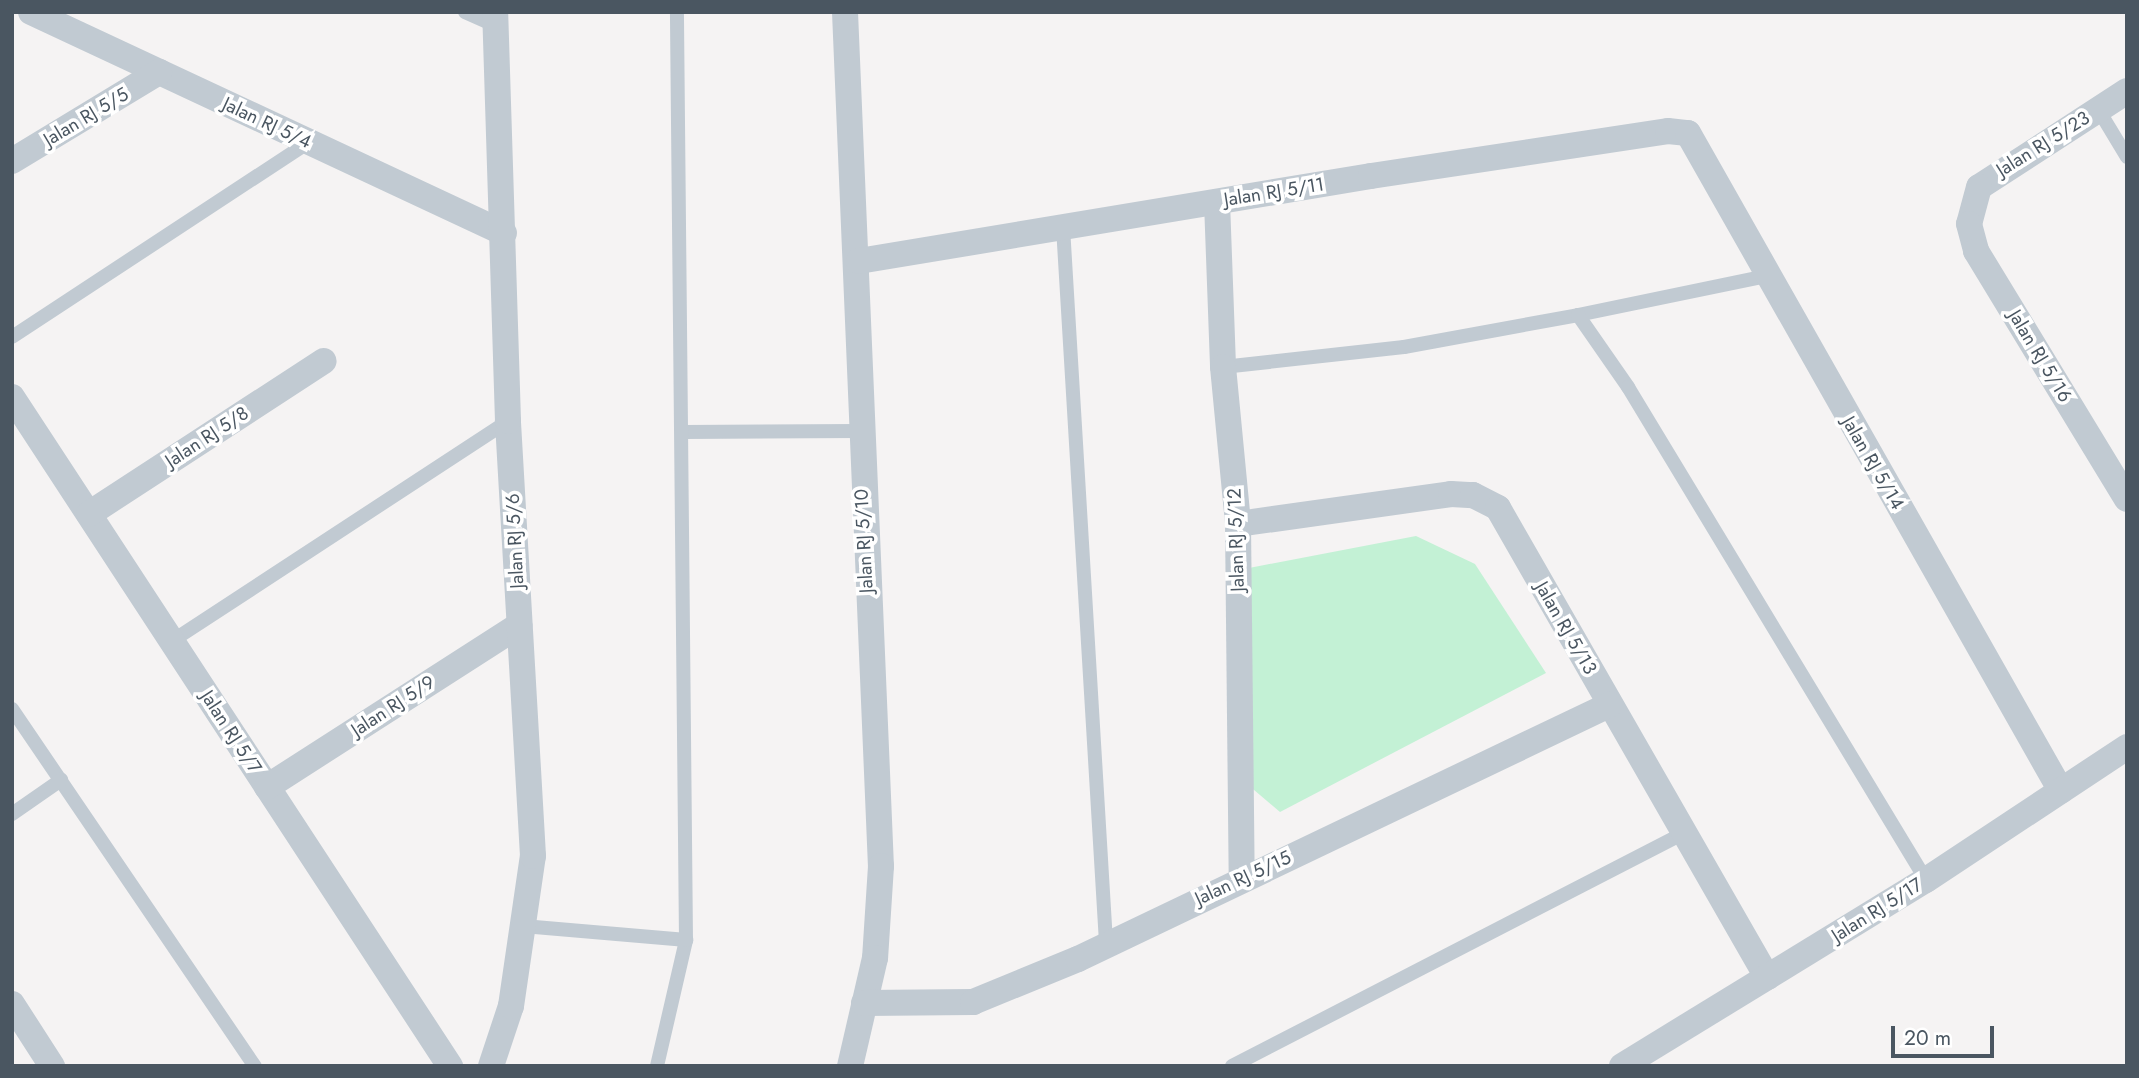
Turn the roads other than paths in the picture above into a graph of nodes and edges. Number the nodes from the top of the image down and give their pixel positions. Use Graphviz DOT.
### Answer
graph roads {
  1 [pos="31,12"];
  2 [pos="465,12"];
  3 [pos="677,12"];
  4 [pos="845,12"];
  5 [pos="496,19"];
  6 [pos="159,72"];
  7 [pos="2127,91"];
  8 [pos="2098,109"];
  9 [pos="1688,133"];
  10 [pos="309,142"];
  11 [pos="2127,157"];
  12 [pos="12,161"];
  13 [pos="1217,202"];
  14 [pos="1970,207"];
  15 [pos="1063,227"];
  16 [pos="504,233"];
  17 [pos="859,261"];
  18 [pos="1766,276"];
  19 [pos="1578,315"];
  20 [pos="12,337"];
  21 [pos="324,361"];
  22 [pos="1223,367"];
  23 [pos="12,397"];
  24 [pos="508,421"];
  25 [pos="858,431"];
  26 [pos="684,432"];
  27 [pos="2127,499"];
  28 [pos="89,514"];
  29 [pos="1238,524"];
  30 [pos="519,625"];
  31 [pos="172,641"];
  32 [pos="1609,705"];
  33 [pos="12,709"];
  34 [pos="2127,747"];
  35 [pos="61,780"];
  36 [pos="267,787"];
  37 [pos="2061,791"];
  38 [pos="12,814"];
  39 [pos="1684,833"];
  40 [pos="1242,879"];
  41 [pos="1926,880"];
  42 [pos="523,926"];
  43 [pos="686,940"];
  44 [pos="1106,943"];
  45 [pos="1767,978"];
  46 [pos="864,1003"];
  47 [pos="12,1004"];
  48 [pos="52,1066"];
  49 [pos="255,1066"];
  50 [pos="450,1066"];
  51 [pos="491,1066"];
  52 [pos="657,1066"];
  53 [pos="849,1066"];
  54 [pos="1232,1066"];
  55 [pos="1622,1066"];
  1 -- 6 [label="street, Jalan RJ 5/4"];
  2 -- 5 [label="lane"];
  3 -- 26 [label="lane"];
  4 -- 17 [label="street, Jalan RJ 5/10"];
  5 -- 16 [label="street, Jalan RJ 5/6"];
  6 -- 10 [label="street, Jalan RJ 5/4"];
  6 -- 12 [label="street, Jalan RJ 5/5"];
  7 -- 8 [label="street, Jalan RJ 5/23"];
  8 -- 11 [label="lane"];
  8 -- 14 [label="street, Jalan RJ 5/23"];
  9 -- 13 [label="street, Jalan RJ 5/11"];
  9 -- 18 [label="street, Jalan RJ 5/14"];
  10 -- 16 [label="street, Jalan RJ 5/4"];
  10 -- 20 [label="lane"];
  13 -- 15 [label="street, Jalan RJ 5/11"];
  13 -- 22 [label="street, Jalan RJ 5/12"];
  14 -- 27 [label="street, Jalan RJ 5/16"];
  15 -- 17 [label="street, Jalan RJ 5/11"];
  15 -- 44 [label="lane"];
  16 -- 24 [label="street, Jalan RJ 5/6"];
  17 -- 25 [label="street, Jalan RJ 5/10"];
  18 -- 19 [label="lane"];
  18 -- 37 [label="street, Jalan RJ 5/14"];
  19 -- 22 [label="lane"];
  19 -- 41 [label="lane"];
  21 -- 28 [label="street, Jalan RJ 5/8"];
  22 -- 29 [label="street, Jalan RJ 5/12"];
  23 -- 28 [label="street, Jalan RJ 5/7"];
  24 -- 30 [label="street, Jalan RJ 5/6"];
  24 -- 31 [label="lane"];
  25 -- 26 [label="lane"];
  25 -- 46 [label="street, Jalan RJ 5/10"];
  26 -- 43 [label="lane"];
  28 -- 31 [label="street, Jalan RJ 5/7"];
  29 -- 32 [label="street, Jalan RJ 5/13"];
  29 -- 40 [label="street, Jalan RJ 5/12"];
  30 -- 36 [label="street, Jalan RJ 5/9"];
  30 -- 42 [label="street, Jalan RJ 5/6"];
  31 -- 36 [label="street, Jalan RJ 5/7"];
  32 -- 39 [label="street, Jalan RJ 5/13"];
  32 -- 40 [label="street, Jalan RJ 5/15"];
  33 -- 35 [label="lane"];
  34 -- 37 [label="street, Jalan RJ 5/17"];
  35 -- 38 [label="lane"];
  35 -- 49 [label="lane"];
  36 -- 50 [label="street, Jalan RJ 5/7"];
  37 -- 41 [label="street, Jalan RJ 5/17"];
  39 -- 45 [label="street, Jalan RJ 5/13"];
  39 -- 54 [label="lane"];
  40 -- 44 [label="street, Jalan RJ 5/15"];
  41 -- 45 [label="street, Jalan RJ 5/17"];
  42 -- 43 [label="lane"];
  42 -- 51 [label="street, Jalan RJ 5/6"];
  43 -- 52 [label="lane"];
  44 -- 46 [label="street, Jalan RJ 5/15"];
  45 -- 55 [label="street, Jalan RJ 5/17"];
  46 -- 53 [label="street, Jalan RJ 5/10"];
  47 -- 48 [label="street"];
}
